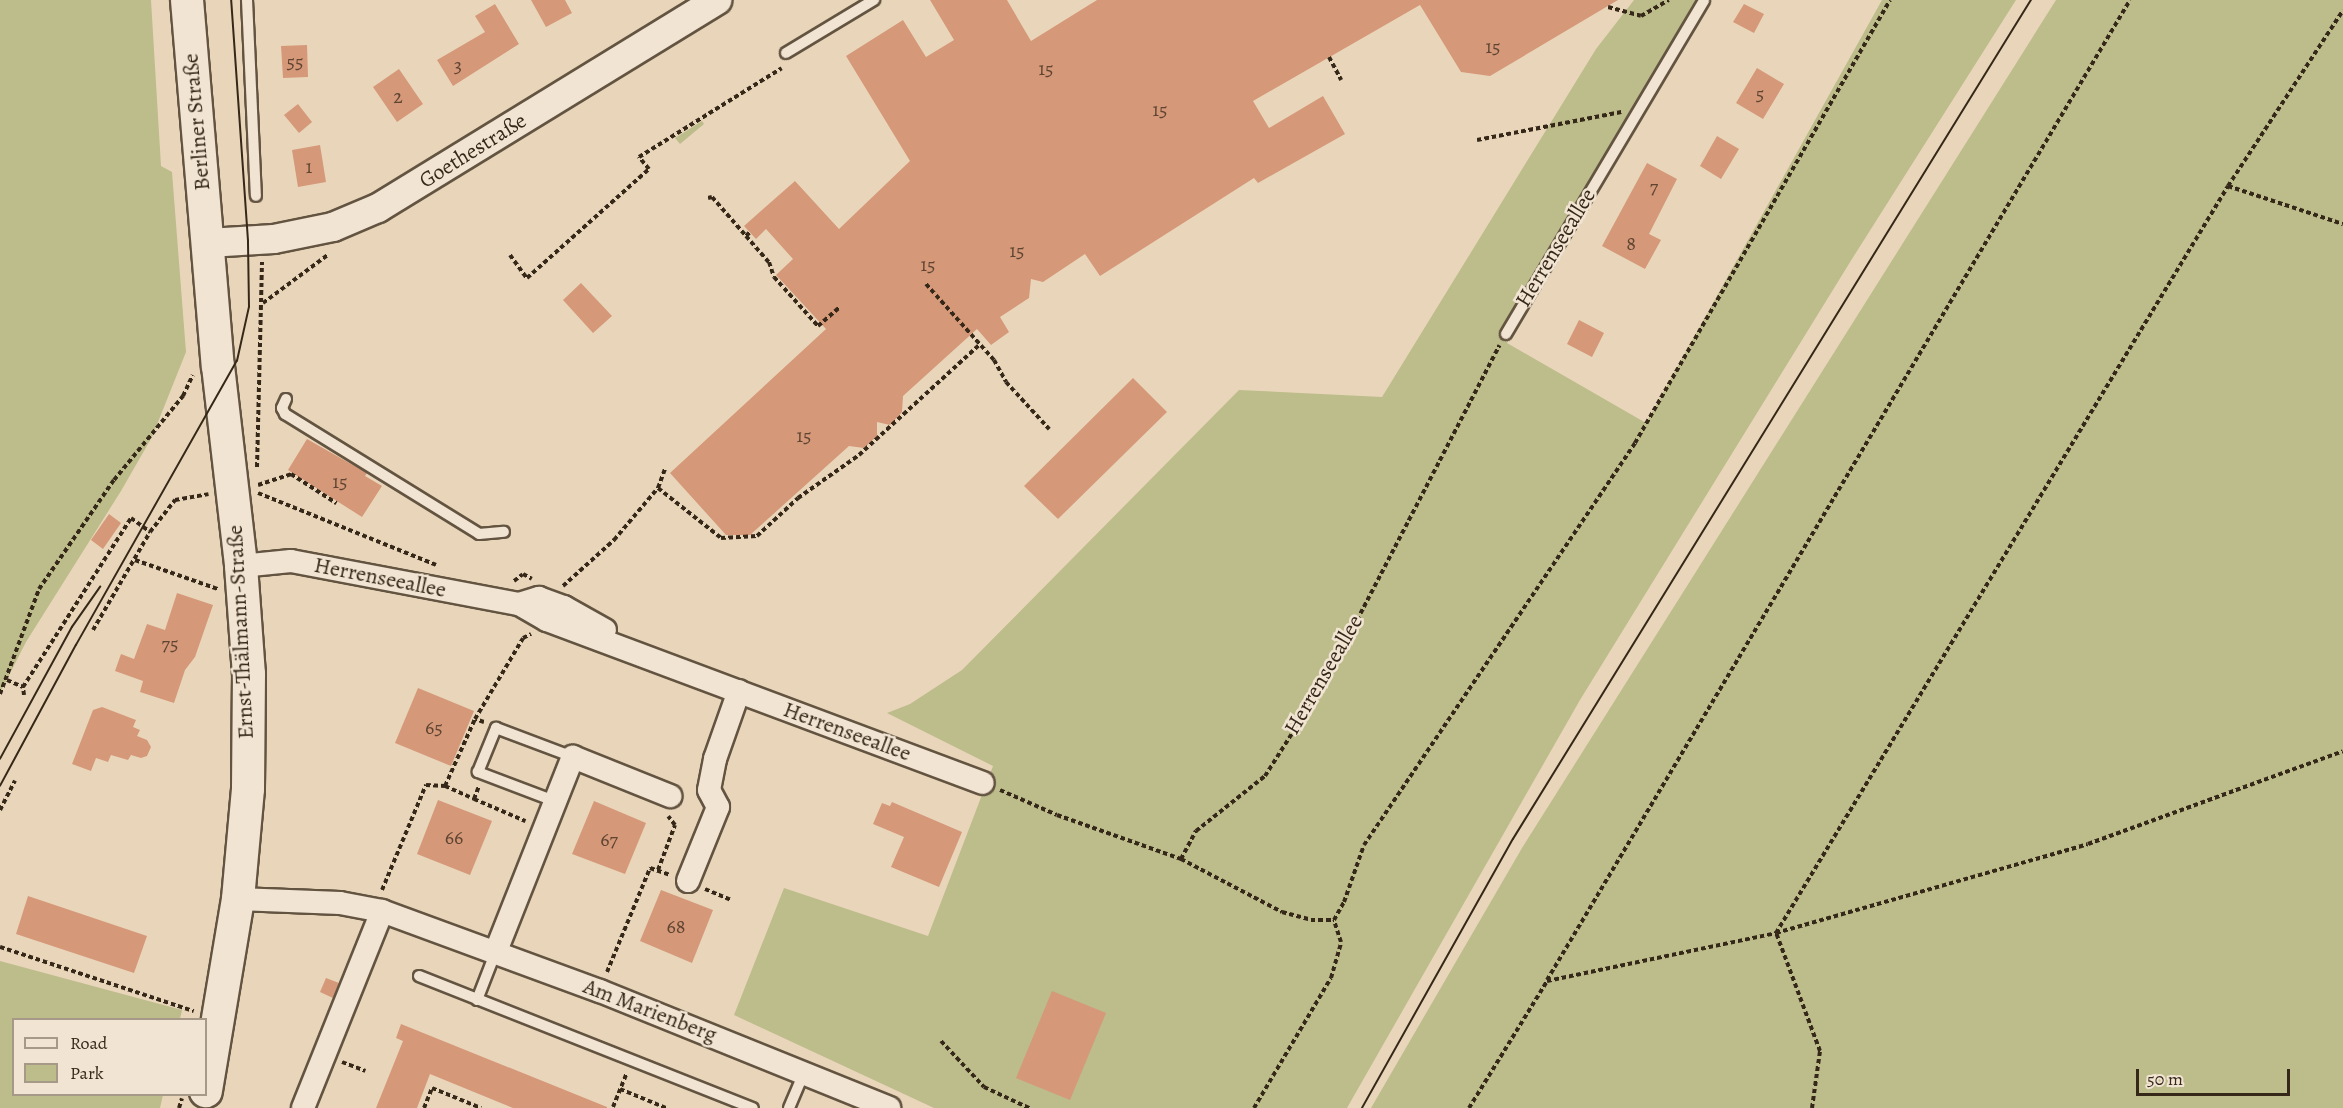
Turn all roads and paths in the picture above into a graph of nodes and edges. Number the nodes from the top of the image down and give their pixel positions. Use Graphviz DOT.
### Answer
graph roads {
  1 [pos="187,0"];
  2 [pos="247,0"];
  3 [pos="717,0"];
  4 [pos="874,0"];
  5 [pos="1669,0"];
  6 [pos="1704,0"];
  7 [pos="1890,0"];
  8 [pos="2130,0"];
  9 [pos="1608,7"];
  10 [pos="2343,10"];
  11 [pos="786,53"];
  12 [pos="1329,57"];
  13 [pos="785,66"];
  14 [pos="1341,80"];
  15 [pos="1640,108"];
  16 [pos="1477,140"];
  17 [pos="2228,186"];
  18 [pos="256,196"];
  19 [pos="708,198"];
  20 [pos="2343,224"];
  21 [pos="260,240"];
  22 [pos="208,243"];
  23 [pos="333,251"];
  24 [pos="510,255"];
  25 [pos="926,284"];
  26 [pos="262,304"];
  27 [pos="839,308"];
  28 [pos="1506,334"];
  29 [pos="980,344"];
  30 [pos="195,372"];
  31 [pos="286,399"];
  32 [pos="1049,429"];
  33 [pos="665,469"];
  34 [pos="257,485"];
  35 [pos="658,488"];
  36 [pos="208,494"];
  37 [pos="336,503"];
  38 [pos="150,532"];
  39 [pos="504,532"];
  40 [pos="135,560"];
  41 [pos="241,566"];
  42 [pos="444,567"];
  43 [pos="540,585"];
  44 [pos="221,591"];
  45 [pos="514,595"];
  46 [pos="550,612"];
  47 [pos="93,630"];
  48 [pos="7,680"];
  49 [pos="23,687"];
  50 [pos="739,691"];
  51 [pos="0,694"];
  52 [pos="24,695"];
  53 [pos="475,719"];
  54 [pos="496,728"];
  55 [pos="2343,751"];
  56 [pos="573,757"];
  57 [pos="484,774"];
  58 [pos="15,781"];
  59 [pos="982,783"];
  60 [pos="445,786"];
  61 [pos="474,799"];
  62 [pos="557,802"];
  63 [pos="667,805"];
  64 [pos="0,810"];
  65 [pos="546,830"];
  66 [pos="1180,859"];
  67 [pos="657,870"];
  68 [pos="688,881"];
  69 [pos="238,899"];
  70 [pos="731,900"];
  71 [pos="381,904"];
  72 [pos="1334,920"];
  73 [pos="1776,933"];
  74 [pos="0,947"];
  75 [pos="496,951"];
  76 [pos="419,976"];
  77 [pos="1547,981"];
  78 [pos="600,992"];
  79 [pos="477,1000"];
  80 [pos="201,1013"];
  81 [pos="941,1041"];
  82 [pos="632,1061"];
  83 [pos="804,1072"];
  84 [pos="207,1081"];
  85 [pos="620,1089"];
  86 [pos="613,1107"];
  87 [pos="303,1108"];
  88 [pos="424,1108"];
  89 [pos="481,1108"];
  90 [pos="666,1108"];
  91 [pos="753,1108"];
  92 [pos="789,1108"];
  93 [pos="889,1108"];
  94 [pos="1029,1108"];
  95 [pos="1254,1108"];
  96 [pos="1468,1108"];
  97 [pos="1812,1108"];
  1 -- 22 [label="main road, Berliner Straße"];
  2 -- 18 [label="lane"];
  3 -- 21 [label="street, Goethestraße"];
  4 -- 11 [label="lane"];
  5 -- 9 [label="path"];
  6 -- 15 [label="lane, Herrenseeallee"];
  7 -- 72 [label="path"];
  8 -- 77 [label="path"];
  10 -- 17 [label="path"];
  12 -- 14 [label="path"];
  13 -- 24 [label="path"];
  15 -- 16 [label="path"];
  15 -- 28 [label="lane, Herrenseeallee"];
  17 -- 20 [label="path"];
  17 -- 73 [label="path"];
  19 -- 27 [label="path"];
  21 -- 22 [label="street, Goethestraße"];
  21 -- 26 [label="path"];
  22 -- 41 [label="main road, Ernst-Thälmann-Straße"];
  23 -- 26 [label="path"];
  25 -- 29 [label="path"];
  26 -- 34 [label="path"];
  28 -- 66 [label="path, Herrenseeallee"];
  29 -- 32 [label="path"];
  29 -- 35 [label="path"];
  30 -- 48 [label="path"];
  31 -- 39 [label="lane"];
  33 -- 35 [label="path"];
  34 -- 37 [label="path"];
  34 -- 42 [label="path"];
  35 -- 46 [label="path"];
  36 -- 38 [label="path"];
  38 -- 40 [label="path"];
  38 -- 49 [label="path"];
  40 -- 44 [label="path"];
  40 -- 47 [label="path"];
  41 -- 45 [label="street, Herrenseeallee"];
  41 -- 69 [label="main road, Ernst-Thälmann-Straße"];
  43 -- 45 [label="path"];
  45 -- 46 [label="street, Herrenseeallee"];
  46 -- 50 [label="street, Herrenseeallee"];
  46 -- 53 [label="path"];
  48 -- 49 [label="path"];
  48 -- 51 [label="path"];
  49 -- 52 [label="path"];
  50 -- 59 [label="street, Herrenseeallee"];
  50 -- 68 [label="street"];
  53 -- 54 [label="path"];
  53 -- 60 [label="path"];
  54 -- 56 [label="lane"];
  54 -- 57 [label="lane"];
  55 -- 73 [label="path"];
  56 -- 62 [label="street"];
  56 -- 63 [label="street"];
  57 -- 61 [label="path"];
  57 -- 62 [label="lane"];
  58 -- 64 [label="path"];
  59 -- 66 [label="path"];
  60 -- 61 [label="path"];
  60 -- 71 [label="path"];
  61 -- 65 [label="path"];
  62 -- 65 [label="street"];
  63 -- 67 [label="path"];
  65 -- 75 [label="street"];
  66 -- 72 [label="path"];
  67 -- 68 [label="path"];
  67 -- 78 [label="path"];
  68 -- 70 [label="path"];
  69 -- 71 [label="street, Am Marienberg"];
  69 -- 84 [label="main road, Ernst-Thälmann-Straße"];
  71 -- 75 [label="street, Am Marienberg"];
  71 -- 87 [label="street"];
  72 -- 95 [label="path"];
  73 -- 77 [label="path"];
  73 -- 97 [label="path"];
  74 -- 80 [label="path"];
  75 -- 78 [label="street, Am Marienberg"];
  75 -- 79 [label="lane"];
  76 -- 79 [label="lane"];
  77 -- 96 [label="path"];
  78 -- 83 [label="street, Am Marienberg"];
  79 -- 82 [label="lane"];
  81 -- 94 [label="path"];
  82 -- 85 [label="path"];
  82 -- 91 [label="lane"];
  83 -- 92 [label="lane"];
  83 -- 93 [label="street, Am Marienberg"];
  85 -- 86 [label="path"];
  85 -- 90 [label="path"];
  88 -- 89 [label="path"];
}
